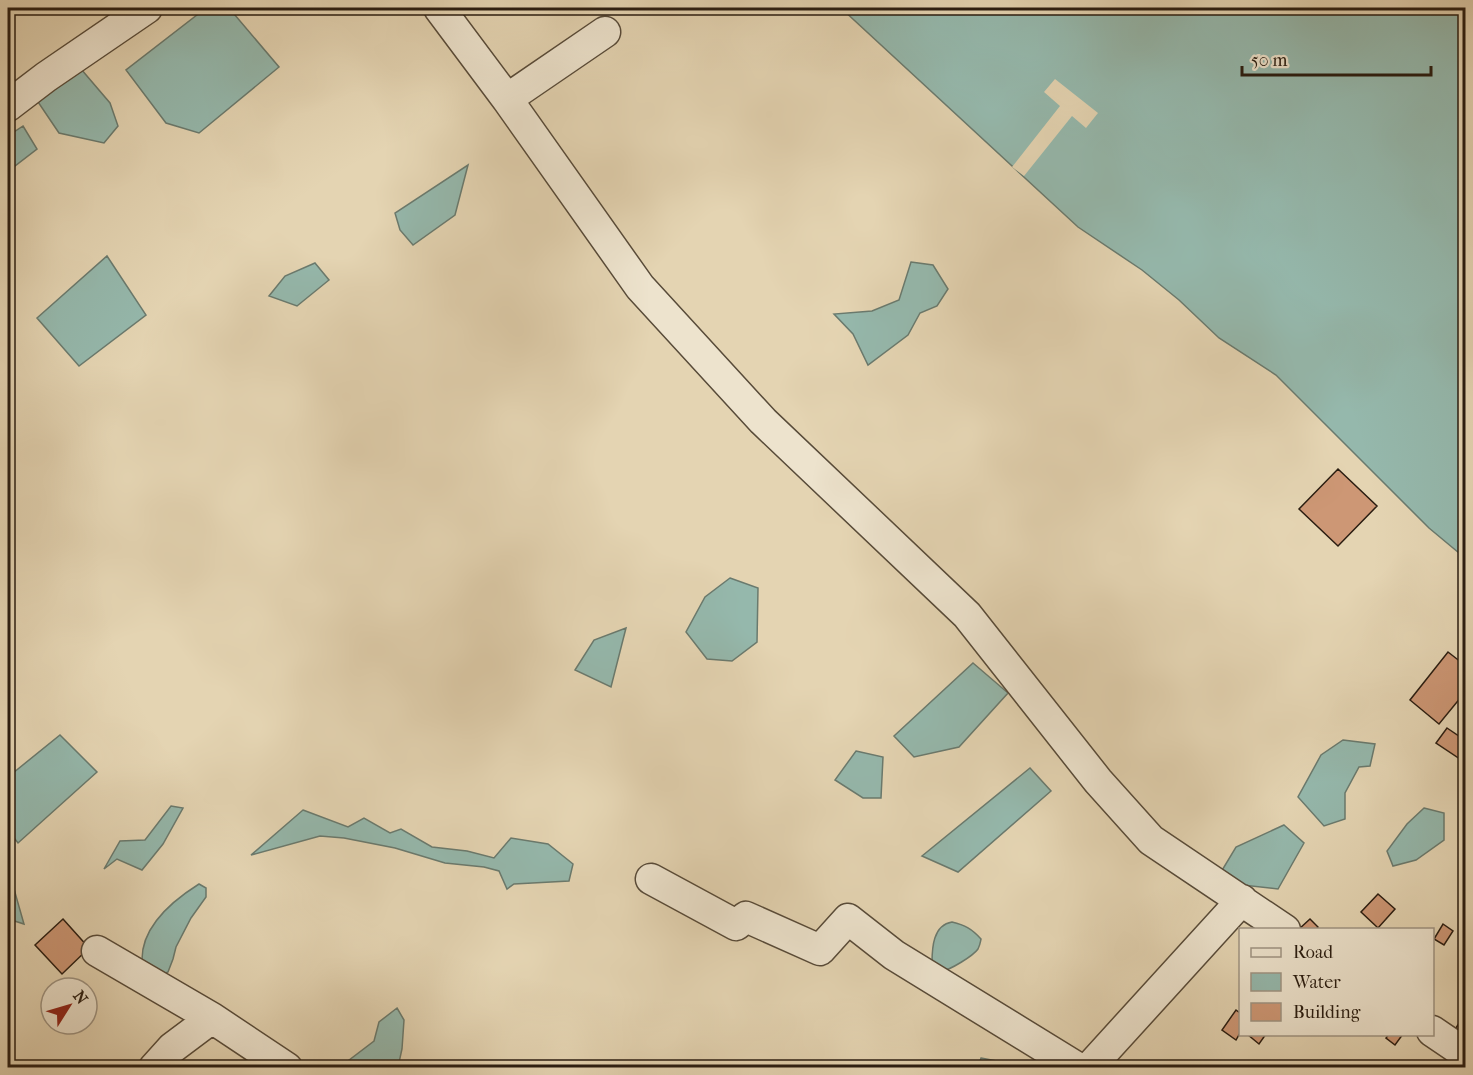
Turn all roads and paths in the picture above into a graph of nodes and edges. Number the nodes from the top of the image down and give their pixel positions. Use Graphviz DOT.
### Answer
graph roads {
  1 [pos="147,8"];
  2 [pos="439,8"];
  3 [pos="605,32"];
  4 [pos="507,99"];
  5 [pos="8,106"];
  6 [pos="651,879"];
  7 [pos="1242,900"];
  8 [pos="1282,928"];
  9 [pos="97,951"];
  10 [pos="212,1018"];
  11 [pos="1434,1032"];
  12 [pos="1466,1054"];
  13 [pos="154,1068"];
  14 [pos="287,1068"];
  15 [pos="1078,1068"];
  16 [pos="1089,1068"];
  1 -- 5 [label="street"];
  2 -- 4 [label="street"];
  3 -- 4 [label="street"];
  4 -- 7 [label="street"];
  6 -- 15 [label="street"];
  7 -- 8 [label="street"];
  7 -- 16 [label="street"];
  9 -- 10 [label="street"];
  10 -- 13 [label="street"];
  10 -- 14 [label="street"];
  11 -- 12 [label="street"];
}
